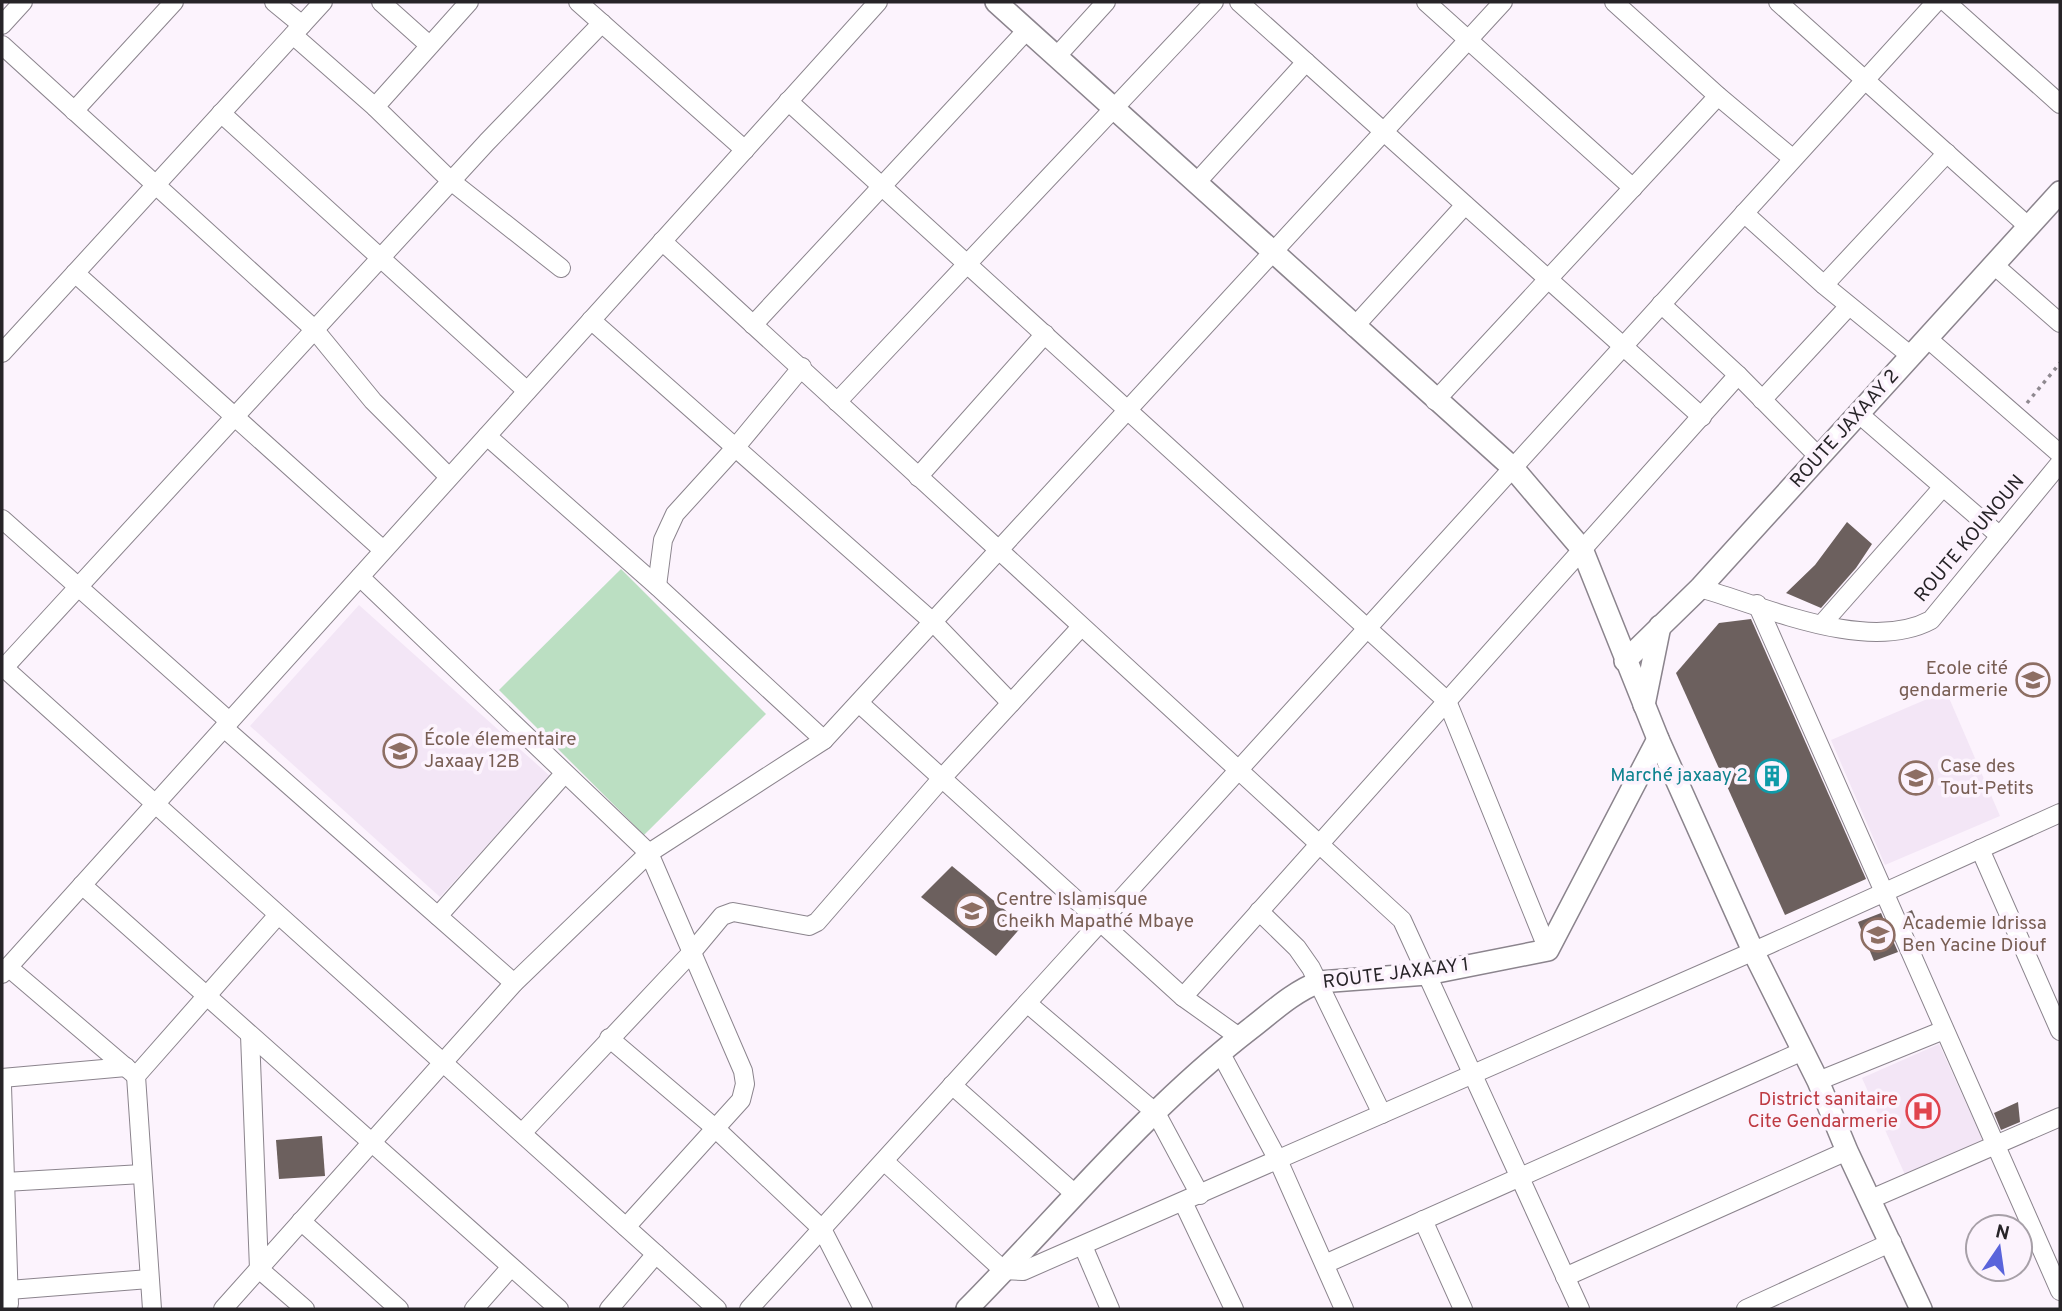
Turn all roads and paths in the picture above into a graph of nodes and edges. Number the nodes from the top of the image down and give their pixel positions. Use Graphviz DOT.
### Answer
graph roads {
  1 [pos="23,2"];
  2 [pos="174,2"];
  3 [pos="274,2"];
  4 [pos="323,2"];
  5 [pos="382,2"];
  6 [pos="469,2"];
  7 [pos="578,2"];
  8 [pos="878,2"];
  9 [pos="996,2"];
  10 [pos="1106,2"];
  11 [pos="1214,2"];
  12 [pos="1239,2"];
  13 [pos="1426,2"];
  14 [pos="1503,2"];
  15 [pos="1614,2"];
  16 [pos="1780,2"];
  17 [pos="1936,2"];
  18 [pos="1946,2"];
  19 [pos="602,23"];
  20 [pos="2,25"];
  21 [pos="298,30"];
  22 [pos="1027,30"];
  23 [pos="1469,40"];
  24 [pos="429,44"];
  25 [pos="2,45"];
  26 [pos="1056,57"];
  27 [pos="1306,62"];
  28 [pos="1865,80"];
  29 [pos="1718,96"];
  30 [pos="788,101"];
  31 [pos="2060,104"];
  32 [pos="375,107"];
  33 [pos="1113,108"];
  34 [pos="74,111"];
  35 [pos="221,113"];
  36 [pos="1385,132"];
  37 [pos="745,149"];
  38 [pos="1947,153"];
  39 [pos="1792,158"];
  40 [pos="451,181"];
  41 [pos="1196,183"];
  42 [pos="155,185"];
  43 [pos="882,186"];
  44 [pos="1633,188"];
  45 [pos="2060,192"];
  46 [pos="1465,205"];
  47 [pos="1744,213"];
  48 [pos="2029,227"];
  49 [pos="662,241"];
  50 [pos="1271,252"];
  51 [pos="381,257"];
  52 [pos="967,264"];
  53 [pos="1994,265"];
  54 [pos="561,268"];
  55 [pos="75,273"];
  56 [pos="1548,279"];
  57 [pos="1824,285"];
  58 [pos="1661,304"];
  59 [pos="1849,306"];
  60 [pos="591,320"];
  61 [pos="2060,323"];
  62 [pos="753,326"];
  63 [pos="1354,327"];
  64 [pos="314,330"];
  65 [pos="1045,334"];
  66 [pos="1927,338"];
  67 [pos="1623,346"];
  68 [pos="2,352"];
  69 [pos="1911,356"];
  70 [pos="2060,363"];
  71 [pos="802,367"];
  72 [pos="1738,375"];
  73 [pos="527,391"];
  74 [pos="1762,400"];
  75 [pos="1435,401"];
  76 [pos="837,402"];
  77 [pos="1128,410"];
  78 [pos="1859,414"];
  79 [pos="234,416"];
  80 [pos="2016,416"];
  81 [pos="1702,417"];
  82 [pos="486,436"];
  83 [pos="735,448"];
  84 [pos="1819,457"];
  85 [pos="1513,468"];
  86 [pos="2059,469"];
  87 [pos="449,477"];
  88 [pos="918,477"];
  89 [pos="1942,488"];
  90 [pos="2,519"];
  91 [pos="2000,537"];
  92 [pos="1582,549"];
  93 [pos="383,550"];
  94 [pos="999,551"];
  95 [pos="359,577"];
  96 [pos="657,586"];
  97 [pos="78,587"];
  98 [pos="1700,589"];
  99 [pos="1756,604"];
  100 [pos="934,623"];
  101 [pos="1822,624"];
  102 [pos="1081,626"];
  103 [pos="1660,626"];
  104 [pos="1367,628"];
  105 [pos="1625,661"];
  106 [pos="2,668"];
  107 [pos="1447,701"];
  108 [pos="859,703"];
  109 [pos="1011,703"];
  110 [pos="1644,705"];
  111 [pos="226,724"];
  112 [pos="1658,739"];
  113 [pos="824,740"];
  114 [pos="1238,770"];
  115 [pos="564,774"];
  116 [pos="942,778"];
  117 [pos="155,804"];
  118 [pos="2060,813"];
  119 [pos="1319,844"];
  120 [pos="1980,849"];
  121 [pos="649,853"];
  122 [pos="82,885"];
  123 [pos="1884,892"];
  124 [pos="1259,911"];
  125 [pos="278,915"];
  126 [pos="438,916"];
  127 [pos="1100,923"];
  128 [pos="1548,950"];
  129 [pos="1753,951"];
  130 [pos="692,952"];
  131 [pos="5,971"];
  132 [pos="1427,974"];
  133 [pos="1319,982"];
  134 [pos="514,984"];
  135 [pos="206,996"];
  136 [pos="1183,997"];
  137 [pos="1027,1003"];
  138 [pos="1944,1030"];
  139 [pos="2060,1031"];
  140 [pos="250,1035"];
  141 [pos="1239,1037"];
  142 [pos="609,1038"];
  143 [pos="1803,1051"];
  144 [pos="1220,1052"];
  145 [pos="443,1063"];
  146 [pos="131,1071"];
  147 [pos="1473,1075"];
  148 [pos="2,1078"];
  149 [pos="1818,1082"];
  150 [pos="952,1085"];
  151 [pos="2,1086"];
  152 [pos="1156,1113"];
  153 [pos="1382,1114"];
  154 [pos="2060,1117"];
  155 [pos="715,1128"];
  156 [pos="522,1133"];
  157 [pos="372,1143"];
  158 [pos="1996,1145"];
  159 [pos="1847,1151"];
  160 [pos="1278,1160"];
  161 [pos="884,1161"];
  162 [pos="142,1174"];
  163 [pos="1520,1179"];
  164 [pos="5,1182"];
  165 [pos="1075,1194"];
  166 [pos="1200,1195"];
  167 [pos="1871,1199"];
  168 [pos="1183,1202"];
  169 [pos="1423,1220"];
  170 [pos="301,1221"];
  171 [pos="626,1227"];
  172 [pos="822,1229"];
  173 [pos="1892,1242"];
  174 [pos="1083,1246"];
  175 [pos="656,1254"];
  176 [pos="1325,1264"];
  177 [pos="511,1267"];
  178 [pos="259,1269"];
  179 [pos="1003,1270"];
  180 [pos="1565,1277"];
  181 [pos="149,1279"];
  182 [pos="2060,1292"];
  183 [pos="9,1302"];
  184 [pos="978,1305"];
  185 [pos="152,1309"];
  186 [pos="223,1309"];
  187 [pos="305,1309"];
  188 [pos="399,1309"];
  189 [pos="474,1309"];
  190 [pos="559,1309"];
  191 [pos="609,1309"];
  192 [pos="717,1309"];
  193 [pos="749,1309"];
  194 [pos="863,1309"];
  195 [pos="1110,1309"];
  196 [pos="1234,1309"];
  197 [pos="1344,1309"];
  198 [pos="1463,1309"];
  199 [pos="1580,1309"];
  200 [pos="1746,1309"];
  201 [pos="1921,1309"];
  1 -- 20 [label="street"];
  2 -- 34 [label="street"];
  3 -- 21 [label="street"];
  4 -- 21 [label="street"];
  5 -- 24 [label="street"];
  6 -- 24 [label="street"];
  7 -- 19 [label="street"];
  8 -- 30 [label="street"];
  9 -- 22 [label="street"];
  10 -- 26 [label="street"];
  11 -- 33 [label="street"];
  12 -- 27 [label="street"];
  13 -- 23 [label="street"];
  14 -- 23 [label="street"];
  15 -- 29 [label="street"];
  16 -- 28 [label="street"];
  17 -- 28 [label="street"];
  18 -- 31 [label="street"];
  19 -- 37 [label="street"];
  19 -- 40 [label="street"];
  21 -- 32 [label="street"];
  21 -- 35 [label="street"];
  22 -- 26 [label="street"];
  22 -- 43 [label="street"];
  23 -- 36 [label="street"];
  23 -- 44 [label="street"];
  24 -- 32 [label="street"];
  25 -- 34 [label="street"];
  26 -- 33 [label="street"];
  27 -- 36 [label="street"];
  27 -- 41 [label="street"];
  28 -- 38 [label="street"];
  28 -- 39 [label="street"];
  29 -- 39 [label="street"];
  29 -- 44 [label="street"];
  30 -- 37 [label="street"];
  30 -- 43 [label="street"];
  32 -- 40 [label="street"];
  33 -- 41 [label="street"];
  33 -- 52 [label="street"];
  34 -- 42 [label="street"];
  35 -- 42 [label="street"];
  35 -- 51 [label="street"];
  36 -- 46 [label="street"];
  36 -- 50 [label="street"];
  37 -- 49 [label="street"];
  38 -- 48 [label="street"];
  38 -- 57 [label="street"];
  39 -- 47 [label="street"];
  40 -- 51 [label="street"];
  40 -- 54 [label="street"];
  41 -- 50 [label="street"];
  42 -- 55 [label="street"];
  42 -- 64 [label="street"];
  43 -- 52 [label="street"];
  43 -- 62 [label="street"];
  44 -- 56 [label="street"];
  45 -- 48 [label="street, ROUTE JAXAAY 2"];
  46 -- 56 [label="street"];
  46 -- 63 [label="street"];
  47 -- 57 [label="street"];
  47 -- 58 [label="street"];
  48 -- 53 [label="street, ROUTE JAXAAY 2"];
  49 -- 60 [label="street"];
  49 -- 62 [label="street"];
  50 -- 63 [label="street"];
  50 -- 77 [label="street"];
  51 -- 64 [label="street"];
  51 -- 73 [label="street"];
  52 -- 65 [label="street"];
  52 -- 76 [label="street"];
  53 -- 61 [label="street"];
  53 -- 66 [label="street, ROUTE JAXAAY 2"];
  55 -- 68 [label="street"];
  55 -- 79 [label="street"];
  56 -- 67 [label="street"];
  56 -- 75 [label="street"];
  57 -- 59 [label="street"];
  58 -- 67 [label="street"];
  58 -- 72 [label="street"];
  59 -- 69 [label="street"];
  59 -- 74 [label="street"];
  60 -- 73 [label="street"];
  60 -- 83 [label="street"];
  62 -- 71 [label="street"];
  63 -- 75 [label="street"];
  64 -- 79 [label="street"];
  64 -- 87 [label="street"];
  65 -- 77 [label="street"];
  65 -- 88 [label="street"];
  66 -- 69 [label="street, ROUTE JAXAAY 2"];
  66 -- 80 [label="street"];
  67 -- 81 [label="street"];
  67 -- 85 [label="street"];
  69 -- 78 [label="street, ROUTE JAXAAY 2"];
  70 -- 80 [label="path"];
  71 -- 76 [label="street"];
  71 -- 83 [label="street"];
  72 -- 74 [label="street"];
  72 -- 81 [label="street"];
  73 -- 82 [label="street"];
  74 -- 84 [label="street"];
  75 -- 85 [label="street"];
  76 -- 88 [label="street"];
  77 -- 94 [label="street"];
  77 -- 104 [label="street"];
  78 -- 84 [label="street, ROUTE JAXAAY 2"];
  78 -- 89 [label="street"];
  79 -- 93 [label="street"];
  79 -- 97 [label="street"];
  80 -- 86 [label="street"];
  81 -- 92 [label="street"];
  82 -- 87 [label="street"];
  82 -- 96 [label="street"];
  83 -- 96 [label="street"];
  83 -- 100 [label="street"];
  84 -- 98 [label="street, ROUTE JAXAAY 2"];
  85 -- 92 [label="street"];
  85 -- 104 [label="street"];
  86 -- 91 [label="street, ROUTE KOUNOUN"];
  87 -- 93 [label="street"];
  88 -- 94 [label="street"];
  89 -- 91 [label="street"];
  89 -- 101 [label="street"];
  90 -- 97 [label="street"];
  91 -- 101 [label="street, ROUTE KOUNOUN"];
  92 -- 105 [label="street"];
  92 -- 107 [label="street"];
  93 -- 95 [label="street"];
  94 -- 100 [label="street"];
  94 -- 102 [label="street"];
  95 -- 111 [label="street"];
  95 -- 115 [label="street"];
  96 -- 113 [label="street"];
  97 -- 106 [label="street"];
  97 -- 111 [label="street"];
  98 -- 99 [label="street, ROUTE KOUNOUN"];
  98 -- 103 [label="street, ROUTE JAXAAY 2"];
  99 -- 101 [label="street, ROUTE KOUNOUN"];
  99 -- 123 [label="street"];
  100 -- 108 [label="street"];
  100 -- 109 [label="street"];
  102 -- 109 [label="street"];
  102 -- 114 [label="street"];
  103 -- 105 [label="street, ROUTE JAXAAY 2"];
  103 -- 110 [label="street"];
  104 -- 107 [label="street"];
  104 -- 114 [label="street"];
  105 -- 110 [label="street"];
  106 -- 117 [label="street"];
  107 -- 119 [label="street"];
  107 -- 128 [label="street"];
  108 -- 113 [label="street"];
  108 -- 116 [label="street"];
  109 -- 116 [label="street"];
  110 -- 112 [label="street"];
  111 -- 117 [label="street"];
  111 -- 126 [label="street"];
  112 -- 128 [label="street"];
  112 -- 129 [label="street"];
  113 -- 121 [label="street"];
  114 -- 119 [label="street"];
  114 -- 127 [label="street"];
  115 -- 121 [label="street"];
  115 -- 126 [label="street"];
  116 -- 127 [label="street"];
  116 -- 130 [label="street"];
  117 -- 122 [label="street"];
  117 -- 125 [label="street"];
  118 -- 120 [label="street"];
  119 -- 124 [label="street"];
  119 -- 132 [label="street"];
  120 -- 123 [label="street"];
  120 -- 139 [label="street"];
  121 -- 130 [label="street"];
  121 -- 134 [label="street"];
  122 -- 131 [label="street"];
  122 -- 135 [label="street"];
  123 -- 129 [label="street"];
  123 -- 138 [label="street"];
  124 -- 133 [label="street"];
  124 -- 136 [label="street"];
  125 -- 135 [label="street"];
  125 -- 145 [label="street"];
  126 -- 134 [label="street"];
  127 -- 136 [label="street"];
  127 -- 137 [label="street"];
  128 -- 132 [label="street, ROUTE JAXAAY 1"];
  129 -- 143 [label="street"];
  129 -- 147 [label="street"];
  130 -- 142 [label="street"];
  130 -- 155 [label="street"];
  131 -- 146 [label="street"];
  132 -- 133 [label="street, ROUTE JAXAAY 1"];
  132 -- 147 [label="street"];
  133 -- 141 [label="street, ROUTE JAXAAY 1"];
  133 -- 153 [label="street"];
  134 -- 145 [label="street"];
  135 -- 140 [label="street"];
  135 -- 146 [label="street"];
  136 -- 141 [label="street"];
  137 -- 150 [label="street"];
  137 -- 152 [label="street"];
  138 -- 149 [label="street"];
  138 -- 158 [label="street"];
  140 -- 157 [label="street"];
  140 -- 178 [label="street"];
  141 -- 144 [label="street, ROUTE JAXAAY 1"];
  142 -- 155 [label="street"];
  142 -- 156 [label="street"];
  143 -- 149 [label="street"];
  143 -- 163 [label="street"];
  144 -- 152 [label="street, ROUTE JAXAAY 1"];
  144 -- 160 [label="street"];
  145 -- 156 [label="street"];
  145 -- 157 [label="street"];
  146 -- 148 [label="street"];
  146 -- 162 [label="street"];
  147 -- 153 [label="street"];
  147 -- 163 [label="street"];
  149 -- 159 [label="street"];
  150 -- 161 [label="street"];
  150 -- 165 [label="street"];
  151 -- 164 [label="street"];
  152 -- 165 [label="street, ROUTE JAXAAY 1"];
  152 -- 166 [label="street"];
  153 -- 160 [label="street"];
  154 -- 158 [label="street"];
  155 -- 171 [label="street"];
  155 -- 172 [label="street"];
  156 -- 171 [label="street"];
  157 -- 170 [label="street"];
  157 -- 177 [label="street"];
  158 -- 167 [label="street"];
  158 -- 182 [label="street"];
  159 -- 167 [label="street"];
  159 -- 180 [label="street"];
  160 -- 166 [label="street"];
  160 -- 176 [label="street"];
  161 -- 172 [label="street"];
  161 -- 179 [label="street"];
  162 -- 164 [label="street"];
  162 -- 181 [label="street"];
  163 -- 169 [label="street"];
  163 -- 180 [label="street"];
  164 -- 183 [label="street"];
  165 -- 179 [label="street, ROUTE JAXAAY 1"];
  166 -- 168 [label="street"];
  167 -- 173 [label="street"];
  168 -- 174 [label="street"];
  168 -- 196 [label="street"];
  169 -- 176 [label="street"];
  169 -- 198 [label="street"];
  170 -- 178 [label="street"];
  170 -- 188 [label="street"];
  171 -- 175 [label="street"];
  172 -- 193 [label="street"];
  172 -- 194 [label="street"];
  173 -- 200 [label="street"];
  173 -- 201 [label="street"];
  174 -- 179 [label="street"];
  174 -- 195 [label="street"];
  175 -- 191 [label="street"];
  175 -- 192 [label="street"];
  176 -- 197 [label="street"];
  177 -- 189 [label="street"];
  177 -- 190 [label="street"];
  178 -- 186 [label="street"];
  178 -- 187 [label="street"];
  179 -- 184 [label="street, ROUTE JAXAAY 1"];
  180 -- 199 [label="street"];
  181 -- 183 [label="street"];
  181 -- 185 [label="street"];
}
